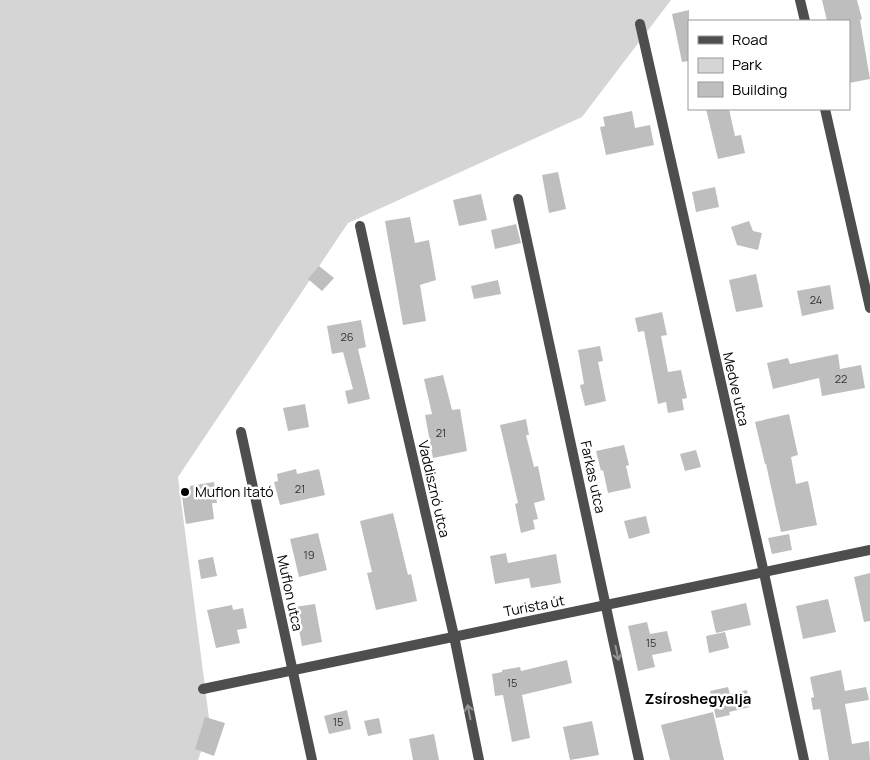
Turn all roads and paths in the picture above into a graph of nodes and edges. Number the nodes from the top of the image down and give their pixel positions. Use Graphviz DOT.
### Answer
graph roads {
  1 [pos="800,0"];
  2 [pos="805,20"];
  3 [pos="640,24"];
  4 [pos="825,110"];
  5 [pos="518,199"];
  6 [pos="360,226"];
  7 [pos="870,308"];
  8 [pos="241,432"];
  9 [pos="870,550"];
  10 [pos="764,573"];
  11 [pos="607,606"];
  12 [pos="454,636"];
  13 [pos="293,670"];
  14 [pos="203,689"];
  15 [pos="312,760"];
  16 [pos="479,760"];
  17 [pos="639,760"];
  18 [pos="804,760"];
  1 -- 2 [label="street"];
  3 -- 10 [label="street, Medve utca"];
  4 -- 7 [label="street"];
  5 -- 11 [label="street, Farkas utca"];
  6 -- 12 [label="street, Vaddisznó utca"];
  8 -- 13 [label="street, Muflon utca"];
  9 -- 10 [label="street, Turista út"];
  10 -- 11 [label="street, Turista út"];
  10 -- 18 [label="street, Medve utca"];
  11 -- 12 [label="street, Turista út"];
  11 -- 17 [label="street, Farkas utca, one-way"];
  12 -- 13 [label="street, Turista út"];
  16 -- 12 [label="street, Vaddisznó utca, one-way"];
  13 -- 14 [label="street, Turista út"];
  13 -- 15 [label="street, Muflon utca"];
}
